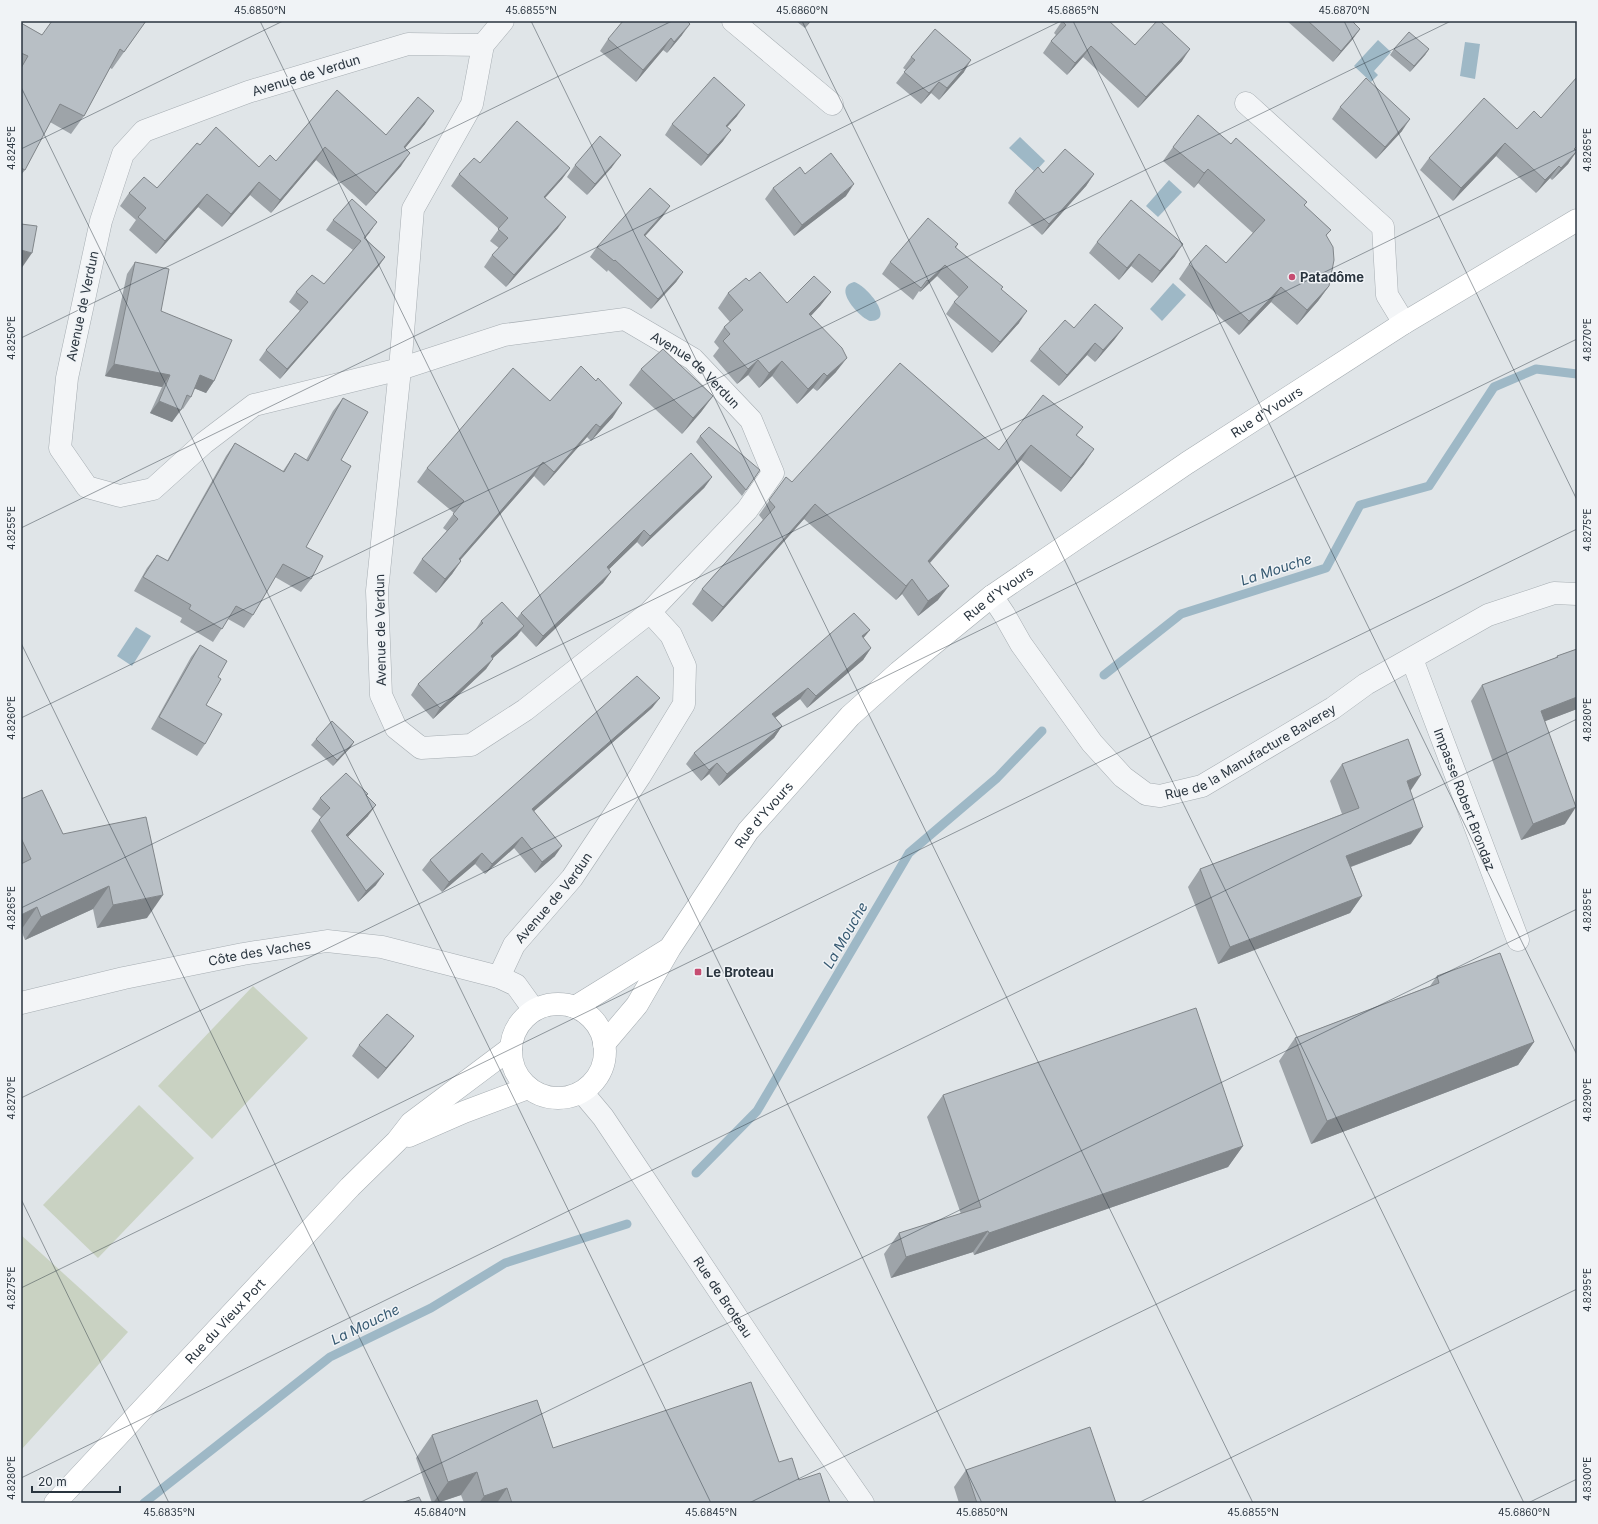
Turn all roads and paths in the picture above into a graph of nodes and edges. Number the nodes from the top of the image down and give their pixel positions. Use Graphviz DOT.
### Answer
graph roads {
  1 [pos="503,21"];
  2 [pos="733,21"];
  3 [pos="483,45"];
  4 [pos="1246,103"];
  5 [pos="832,104"];
  6 [pos="1577,220"];
  7 [pos="1404,323"];
  8 [pos="400,369"];
  9 [pos="1577,594"];
  10 [pos="992,596"];
  11 [pos="650,612"];
  12 [pos="1412,658"];
  13 [pos="1518,940"];
  14 [pos="670,948"];
  15 [pos="499,977"];
  16 [pos="21,1003"];
  17 [pos="575,1007"];
  18 [pos="534,1010"];
  19 [pos="604,1044"];
  20 [pos="511,1048"];
  21 [pos="528,1088"];
  22 [pos="582,1092"];
  23 [pos="397,1141"];
  24 [pos="55,1503"];
  25 [pos="862,1503"];
  1 -- 3 [label="street, Avenue de Verdun"];
  2 -- 5 [label="street"];
  3 -- 8 [label="street, Avenue de Verdun"];
  3 -- 8 [label="street, Avenue de Verdun"];
  4 -- 7 [label="street"];
  6 -- 7 [label="main road, Rue d'Yvours"];
  7 -- 10 [label="main road, Rue d'Yvours"];
  8 -- 11 [label="street, Avenue de Verdun"];
  8 -- 11 [label="street, Avenue de Verdun"];
  9 -- 12 [label="street, Rue de la Manufacture Baverey"];
  10 -- 12 [label="street, Rue de la Manufacture Baverey"];
  10 -- 14 [label="main road, Rue d'Yvours"];
  11 -- 15 [label="street, Avenue de Verdun"];
  12 -- 13 [label="street, Impasse Robert Brondaz"];
  14 -- 17 [label="main road"];
  14 -- 19 [label="main road, Rue d'Yvours"];
  15 -- 16 [label="street, Côte des Vaches"];
  15 -- 18 [label="street, Côte des Vaches"];
  17 -- 18 [label="main road"];
  17 -- 19 [label="main road"];
  18 -- 20 [label="main road"];
  19 -- 22 [label="main road"];
  20 -- 21 [label="main road"];
  20 -- 23 [label="main road"];
  21 -- 22 [label="main road"];
  21 -- 23 [label="main road"];
  22 -- 25 [label="street, Rue de Broteau"];
  23 -- 24 [label="main road, Rue du Vieux Port"];
}
